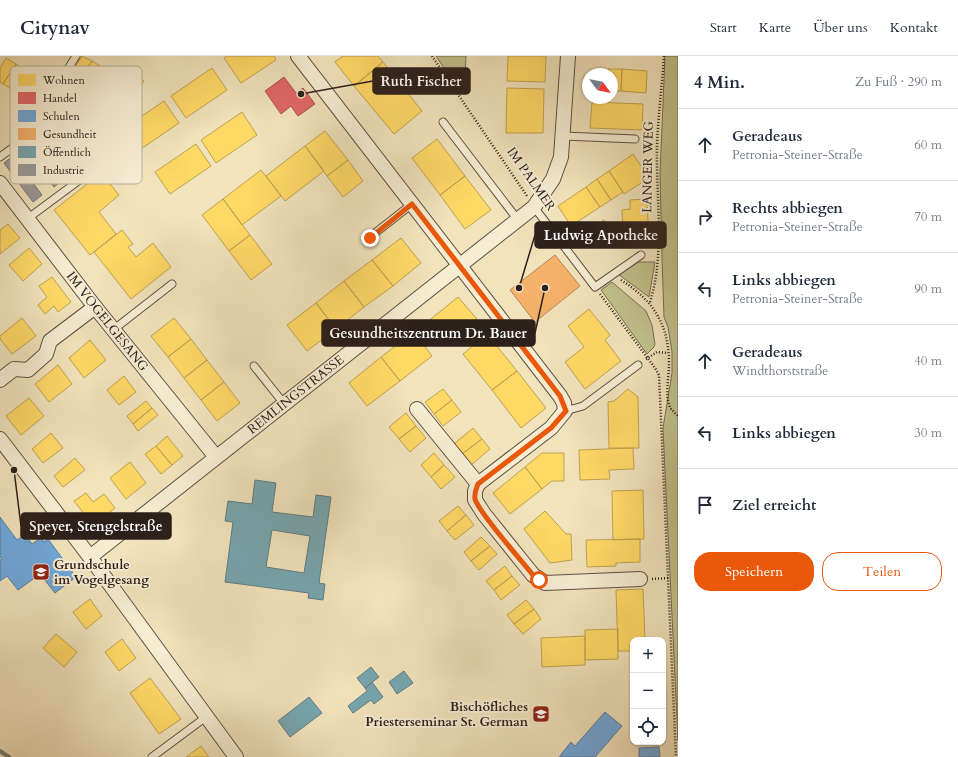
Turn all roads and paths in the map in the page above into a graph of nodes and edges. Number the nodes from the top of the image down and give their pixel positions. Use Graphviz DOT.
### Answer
graph roads {
  1 [pos="76,56"];
  2 [pos="298,56"];
  3 [pos="432,56"];
  4 [pos="568,56"];
  5 [pos="664,56"];
  6 [pos="70,66"];
  7 [pos="442,122"];
  8 [pos="564,136"];
  9 [pos="635,139"];
  10 [pos="10,149"];
  11 [pos="0,157"];
  12 [pos="0,183"];
  13 [pos="75,184"];
  14 [pos="412,204"];
  15 [pos="534,207"];
  16 [pos="27,220"];
  17 [pos="518,220"];
  18 [pos="370,238"];
  19 [pos="641,255"];
  20 [pos="459,266"];
  21 [pos="612,275"];
  22 [pos="172,284"];
  23 [pos="595,287"];
  24 [pos="650,302"];
  25 [pos="95,307"];
  26 [pos="113,330"];
  27 [pos="668,352"];
  28 [pos="647,358"];
  29 [pos="638,365"];
  30 [pos="254,366"];
  31 [pos="0,380"];
  32 [pos="285,404"];
  33 [pos="417,409"];
  34 [pos="566,411"];
  35 [pos="678,416"];
  36 [pos="0,439"];
  37 [pos="216,457"];
  38 [pos="478,484"];
  39 [pos="90,557"];
  40 [pos="640,579"];
  41 [pos="206,717"];
  42 [pos="152,757"];
  43 [pos="236,757"];
  44 [pos="676,757"];
  1 -- 6 [label="lane"];
  2 -- 14 [label="street"];
  3 -- 15 [label="path, IM PALMER"];
  4 -- 8 [label="street, REMLINGSTRASSE"];
  5 -- 24 [label="path, LANGER WEG"];
  7 -- 17 [label="lane"];
  8 -- 9 [label="lane"];
  8 -- 15 [label="street, REMLINGSTRASSE"];
  10 -- 11 [label="lane"];
  12 -- 16 [label="street, IM VOGELGESANG"];
  13 -- 16 [label="lane"];
  14 -- 18 [label="lane"];
  14 -- 20 [label="street"];
  15 -- 17 [label="street, REMLINGSTRASSE"];
  15 -- 23 [label="lane, IM PALMER"];
  16 -- 25 [label="street, IM VOGELGESANG"];
  17 -- 20 [label="street, REMLINGSTRASSE"];
  19 -- 21 [label="lane"];
  20 -- 32 [label="street, REMLINGSTRASSE"];
  20 -- 34 [label="street"];
  21 -- 23 [label="lane"];
  21 -- 24 [label="path"];
  22 -- 26 [label="lane"];
  23 -- 28 [label="path"];
  24 -- 27 [label="path"];
  25 -- 26 [label="street, IM VOGELGESANG"];
  25 -- 31 [label="street"];
  26 -- 37 [label="street, IM VOGELGESANG"];
  27 -- 28 [label="path"];
  27 -- 35 [label="path"];
  28 -- 44 [label="path"];
  29 -- 34 [label="lane"];
  30 -- 32 [label="lane"];
  32 -- 37 [label="street, REMLINGSTRASSE"];
  33 -- 38 [label="street"];
  34 -- 38 [label="street"];
  36 -- 39 [label="street"];
  37 -- 39 [label="street, REMLINGSTRASSE"];
  38 -- 40 [label="street"];
  39 -- 41 [label="street"];
  41 -- 42 [label="lane"];
  41 -- 43 [label="street"];
}
